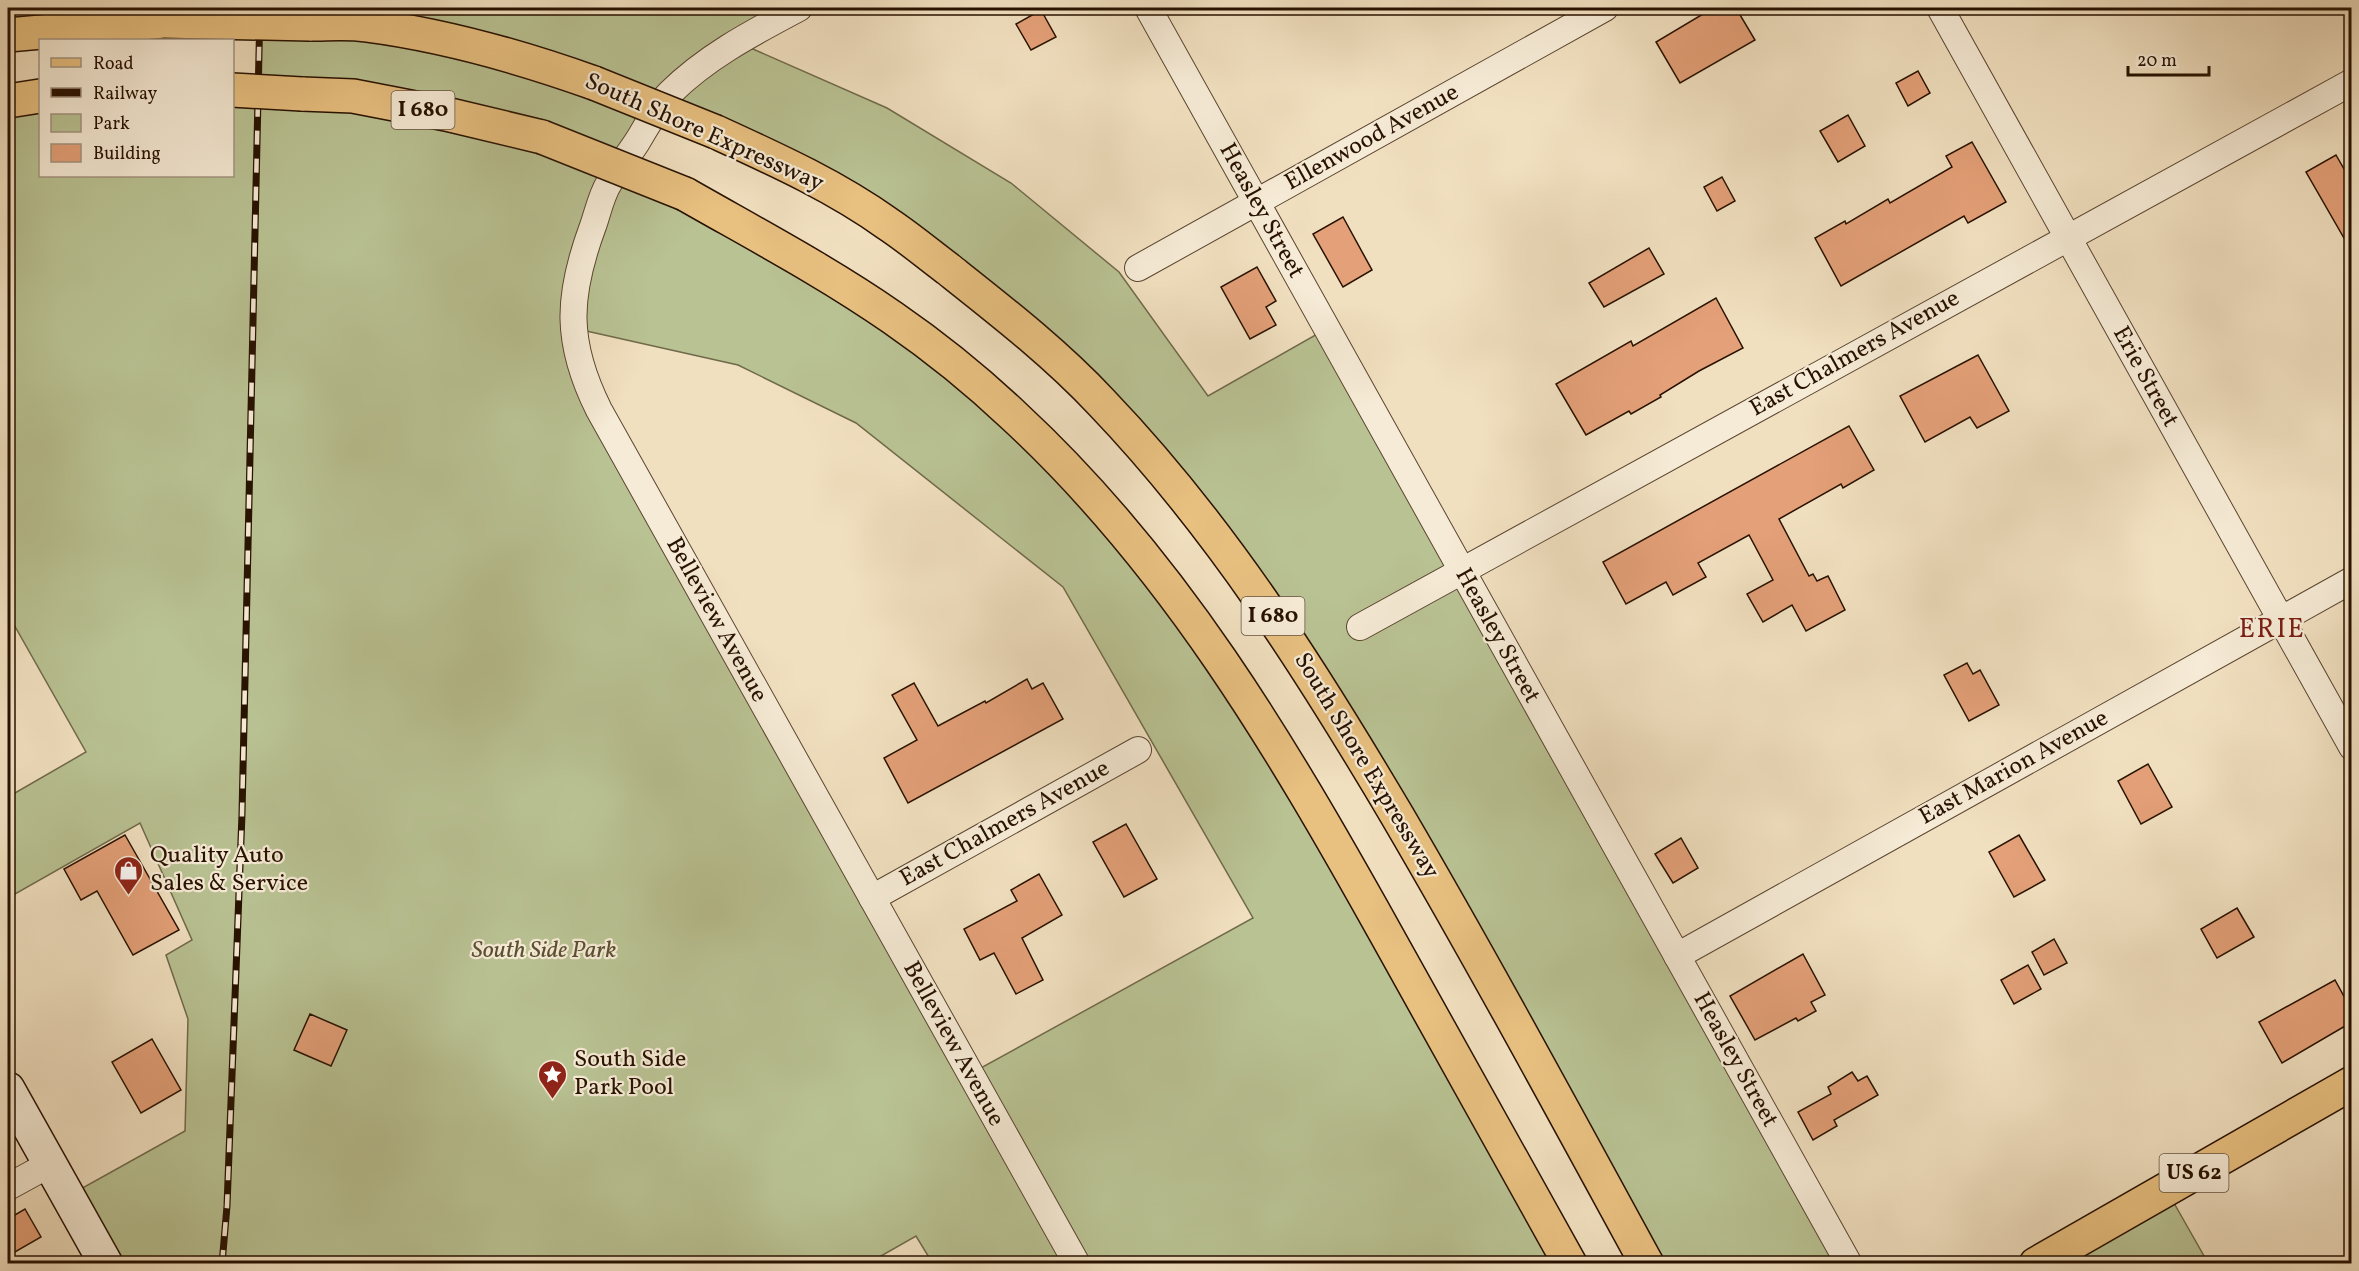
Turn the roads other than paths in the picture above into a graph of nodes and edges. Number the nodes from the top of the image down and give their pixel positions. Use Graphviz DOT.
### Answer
graph roads {
  1 [pos="260,8"];
  2 [pos="797,8"];
  3 [pos="1148,8"];
  4 [pos="1605,8"];
  5 [pos="1940,8"];
  6 [pos="307,19"];
  7 [pos="8,35"];
  8 [pos="2352,82"];
  9 [pos="234,90"];
  10 [pos="39,96"];
  11 [pos="8,101"];
  12 [pos="1256,203"];
  13 [pos="2068,238"];
  14 [pos="1138,268"];
  15 [pos="1460,571"];
  16 [pos="2352,580"];
  17 [pos="2281,619"];
  18 [pos="1360,627"];
  19 [pos="2352,747"];
  20 [pos="1138,750"];
  21 [pos="872,898"];
  22 [pos="1677,956"];
  23 [pos="2352,1083"];
  24 [pos="8,1089"];
  25 [pos="50,1164"];
  26 [pos="8,1187"];
  27 [pos="106,1263"];
  28 [pos="1077,1263"];
  29 [pos="1570,1263"];
  30 [pos="1647,1263"];
  31 [pos="1849,1263"];
  32 [pos="2036,1263"];
  1 -- 6 [label="main road"];
  2 -- 21 [label="street, Belleview Avenue"];
  3 -- 12 [label="street, Heasley Street"];
  4 -- 12 [label="street, Ellenwood Avenue"];
  5 -- 13 [label="street, Erie Street"];
  6 -- 7 [label="main road, South Shore Expressway / I 680, bridge"];
  6 -- 30 [label="main road, South Shore Expressway / I 680, bridge"];
  8 -- 13 [label="street, East Chalmers Avenue"];
  9 -- 29 [label="main road, I 680, bridge"];
  10 -- 11 [label="main road"];
  12 -- 14 [label="street, Ellenwood Avenue"];
  12 -- 15 [label="street, Heasley Street"];
  13 -- 15 [label="street, East Chalmers Avenue"];
  13 -- 17 [label="street, Erie Street"];
  15 -- 18 [label="street, East Chalmers Avenue"];
  15 -- 22 [label="street, Heasley Street"];
  16 -- 17 [label="street, East Marion Avenue"];
  17 -- 19 [label="street, Erie Street"];
  17 -- 22 [label="street, East Marion Avenue"];
  20 -- 21 [label="street, East Chalmers Avenue"];
  21 -- 28 [label="street, Belleview Avenue"];
  22 -- 31 [label="street, Heasley Street"];
  23 -- 32 [label="main road, US 62"];
  24 -- 25 [label="main road"];
  25 -- 26 [label="street"];
  25 -- 27 [label="main road"];
}
